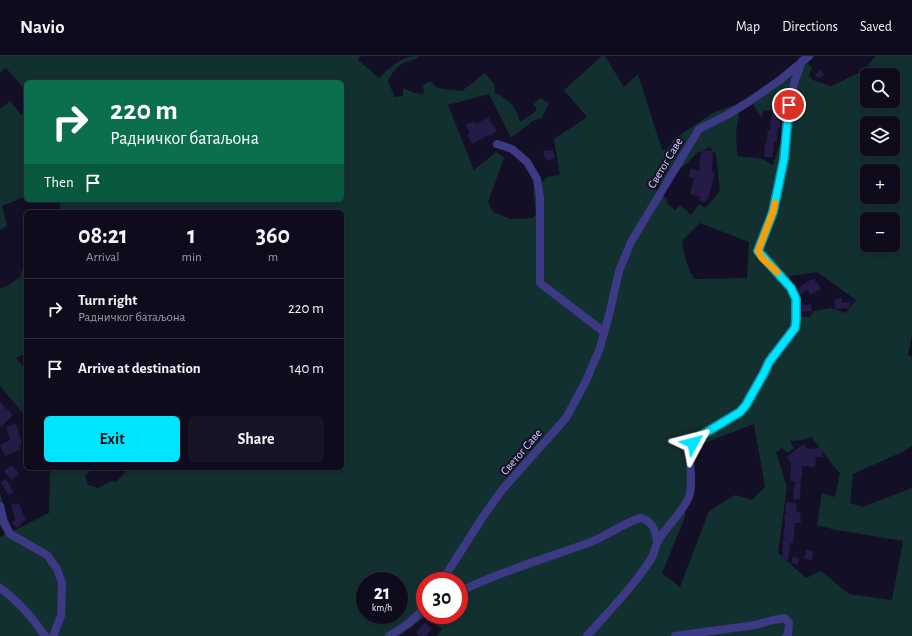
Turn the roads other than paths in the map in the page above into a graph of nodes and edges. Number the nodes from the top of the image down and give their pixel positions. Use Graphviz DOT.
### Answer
graph roads {
  1 [pos="805,59"];
  2 [pos="497,144"];
  3 [pos="604,332"];
  4 [pos="0,506"];
  5 [pos="657,541"];
  6 [pos="448,572"];
  7 [pos="0,588"];
  8 [pos="468,588"];
  9 [pos="416,616"];
  10 [pos="45,636"];
  11 [pos="53,636"];
  12 [pos="389,636"];
  13 [pos="587,636"];
  14 [pos="675,636"];
  15 [pos="786,636"];
  1 -- 3 [label="street, Светог Саве"];
  1 -- 5 [label="street"];
  2 -- 3 [label="street"];
  3 -- 6 [label="street, Светог Саве"];
  4 -- 11 [label="street"];
  5 -- 8 [label="street"];
  5 -- 13 [label="street"];
  7 -- 10 [label="street"];
  9 -- 12 [label="street"];
  14 -- 15 [label="street"];
}
